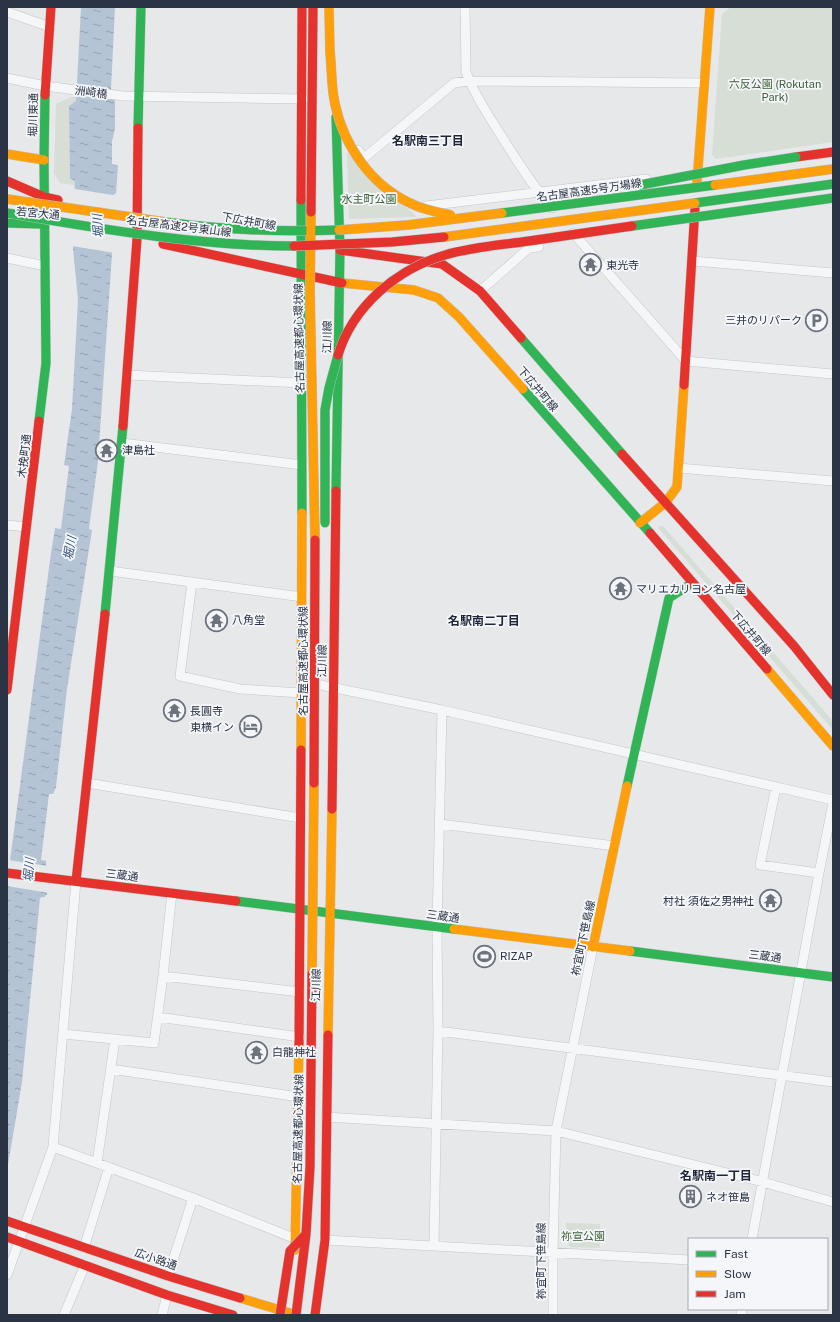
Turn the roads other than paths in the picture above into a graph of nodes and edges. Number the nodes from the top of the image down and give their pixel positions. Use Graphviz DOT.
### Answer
graph roads {
  1 [pos="51,7"];
  2 [pos="141,7"];
  3 [pos="302,7"];
  4 [pos="313,7"];
  5 [pos="329,7"];
  6 [pos="337,7"];
  7 [pos="465,7"];
  8 [pos="710,7"];
  9 [pos="7,12"];
  10 [pos="50,27"];
  11 [pos="7,78"];
  12 [pos="470,81"];
  13 [pos="703,83"];
  14 [pos="46,86"];
  15 [pos="138,95"];
  16 [pos="303,99"];
  17 [pos="336,122"];
  18 [pos="833,153"];
  19 [pos="7,154"];
  20 [pos="364,158"];
  21 [pos="44,160"];
  22 [pos="833,169"];
  23 [pos="697,172"];
  24 [pos="7,182"];
  25 [pos="833,184"];
  26 [pos="538,192"];
  27 [pos="44,197"];
  28 [pos="833,198"];
  29 [pos="7,199"];
  30 [pos="833,204"];
  31 [pos="413,208"];
  32 [pos="117,211"];
  33 [pos="7,213"];
  34 [pos="138,214"];
  35 [pos="7,223"];
  36 [pos="44,224"];
  37 [pos="695,224"];
  38 [pos="348,230"];
  39 [pos="116,236"];
  40 [pos="137,239"];
  41 [pos="580,241"];
  42 [pos="302,243"];
  43 [pos="340,250"];
  44 [pos="460,251"];
  45 [pos="7,258"];
  46 [pos="693,261"];
  47 [pos="442,264"];
  48 [pos="45,266"];
  49 [pos="833,273"];
  50 [pos="301,274"];
  51 [pos="340,283"];
  52 [pos="480,291"];
  53 [pos="686,361"];
  54 [pos="833,374"];
  55 [pos="127,375"];
  56 [pos="302,383"];
  57 [pos="122,443"];
  58 [pos="302,465"];
  59 [pos="678,468"];
  60 [pos="833,481"];
  61 [pos="665,503"];
  62 [pos="640,523"];
  63 [pos="7,525"];
  64 [pos="27,527"];
  65 [pos="325,534"];
  66 [pos="110,571"];
  67 [pos="192,582"];
  68 [pos="692,582"];
  69 [pos="302,596"];
  70 [pos="325,611"];
  71 [pos="10,647"];
  72 [pos="302,681"];
  73 [pos="333,687"];
  74 [pos="7,690"];
  75 [pos="301,693"];
  76 [pos="833,695"];
  77 [pos="442,710"];
  78 [pos="315,724"];
  79 [pos="833,746"];
  80 [pos="634,754"];
  81 [pos="87,783"];
  82 [pos="776,787"];
  83 [pos="833,800"];
  84 [pos="833,803"];
  85 [pos="300,818"];
  86 [pos="440,824"];
  87 [pos="615,846"];
  88 [pos="7,873"];
  89 [pos="819,873"];
  90 [pos="76,881"];
  91 [pos="172,893"];
  92 [pos="300,909"];
  93 [pos="329,912"];
  94 [pos="437,927"];
  95 [pos="593,947"];
  96 [pos="801,973"];
  97 [pos="163,976"];
  98 [pos="833,977"];
  99 [pos="300,992"];
  100 [pos="158,1017"];
  101 [pos="438,1031"];
  102 [pos="63,1034"];
  103 [pos="300,1037"];
  104 [pos="115,1039"];
  105 [pos="574,1048"];
  106 [pos="111,1069"];
  107 [pos="782,1075"];
  108 [pos="833,1082"];
  109 [pos="299,1097"];
  110 [pos="326,1117"];
  111 [pos="436,1123"];
  112 [pos="556,1130"];
  113 [pos="53,1147"];
  114 [pos="97,1163"];
  115 [pos="109,1167"];
  116 [pos="763,1182"];
  117 [pos="193,1198"];
  118 [pos="833,1202"];
  119 [pos="7,1221"];
  120 [pos="24,1226"];
  121 [pos="306,1234"];
  122 [pos="7,1238"];
  123 [pos="752,1238"];
  124 [pos="296,1239"];
  125 [pos="325,1240"];
  126 [pos="19,1241"];
  127 [pos="434,1246"];
  128 [pos="84,1248"];
  129 [pos="553,1253"];
  130 [pos="688,1260"];
  131 [pos="85,1266"];
  132 [pos="7,1275"];
  133 [pos="168,1276"];
  134 [pos="167,1295"];
  135 [pos="284,1314"];
  136 [pos="64,1315"];
  137 [pos="162,1315"];
  138 [pos="233,1315"];
  139 [pos="296,1315"];
  140 [pos="300,1315"];
  141 [pos="315,1315"];
  142 [pos="553,1315"];
  1 -- 10 [label="main road, 堀川東通"];
  2 -- 15 [label="main road"];
  3 -- 16 [label="main road, 江川線"];
  4 -- 78 [label="main road, 名古屋高速都心環状線, bridge"];
  5 -- 18 [label="main road, bridge"];
  6 -- 17 [label="main road, 江川線"];
  7 -- 12 [label="street"];
  8 -- 13 [label="main road"];
  9 -- 10 [label="street"];
  10 -- 14 [label="main road, 堀川東通"];
  11 -- 14 [label="street, 洲崎橋"];
  12 -- 13 [label="street"];
  12 -- 20 [label="street"];
  12 -- 26 [label="street"];
  13 -- 23 [label="main road"];
  14 -- 15 [label="street, 洲崎橋"];
  14 -- 21 [label="main road, 堀川東通"];
  15 -- 16 [label="street, 洲崎橋"];
  15 -- 34 [label="main road"];
  16 -- 42 [label="main road, 江川線"];
  17 -- 20 [label="street"];
  17 -- 43 [label="main road, 江川線"];
  18 -- 23 [label="street"];
  19 -- 21 [label="main road"];
  20 -- 31 [label="street"];
  21 -- 27 [label="main road, 堀川東通"];
  22 -- 38 [label="main road, 名古屋高速5号万場線, bridge"];
  23 -- 26 [label="street"];
  23 -- 37 [label="main road"];
  24 -- 27 [label="main road, 若宮大通"];
  25 -- 33 [label="main road, 名古屋高速2号東山線, bridge"];
  26 -- 31 [label="street"];
  26 -- 41 [label="street"];
  26 -- 44 [label="street"];
  27 -- 32 [label="main road, 若宮大通"];
  27 -- 36 [label="main road, 堀川東通"];
  28 -- 65 [label="main road, bridge"];
  29 -- 38 [label="main road, 名古屋高速2号東山線, bridge"];
  30 -- 37 [label="street"];
  31 -- 44 [label="street"];
  32 -- 34 [label="main road, 下広井町線"];
  34 -- 40 [label="main road"];
  34 -- 42 [label="main road, 下広井町線"];
  35 -- 36 [label="main road, 若宮大通"];
  36 -- 39 [label="main road, 若宮大通"];
  36 -- 48 [label="main road, 木挽町通"];
  37 -- 41 [label="street"];
  37 -- 46 [label="main road"];
  39 -- 40 [label="main road, 下広井町線"];
  40 -- 50 [label="main road, 下広井町線"];
  40 -- 55 [label="main road"];
  41 -- 52 [label="street"];
  41 -- 53 [label="street"];
  42 -- 43 [label="main road, 下広井町線"];
  42 -- 50 [label="main road, 江川線"];
  43 -- 47 [label="main road, 下広井町線"];
  43 -- 51 [label="main road, 江川線"];
  44 -- 47 [label="street"];
  45 -- 48 [label="street"];
  46 -- 49 [label="street"];
  46 -- 53 [label="main road"];
  47 -- 52 [label="main road, 下広井町線"];
  48 -- 64 [label="main road, 木挽町通"];
  50 -- 51 [label="main road, 下広井町線"];
  50 -- 56 [label="main road, 江川線"];
  51 -- 62 [label="main road, 下広井町線"];
  51 -- 73 [label="main road, 江川線"];
  52 -- 61 [label="main road, 下広井町線"];
  53 -- 54 [label="street"];
  53 -- 59 [label="main road"];
  55 -- 56 [label="street"];
  55 -- 57 [label="main road"];
  56 -- 58 [label="main road, 江川線"];
  57 -- 58 [label="street"];
  57 -- 66 [label="main road"];
  58 -- 69 [label="main road, 江川線"];
  59 -- 60 [label="street"];
  59 -- 61 [label="main road"];
  61 -- 62 [label="main road"];
  61 -- 76 [label="main road, 下広井町線"];
  62 -- 68 [label="main road, 下広井町線"];
  63 -- 64 [label="street"];
  64 -- 71 [label="main road, 木挽町通"];
  66 -- 67 [label="street"];
  66 -- 81 [label="main road"];
  67 -- 69 [label="street"];
  67 -- 75 [label="street"];
  68 -- 79 [label="main road, 下広井町線"];
  68 -- 80 [label="main road, 祢宜町下笹島線"];
  69 -- 72 [label="main road, 江川線"];
  70 -- 78 [label="main road, bridge"];
  71 -- 74 [label="main road, 木挽町通"];
  72 -- 73 [label="street"];
  72 -- 75 [label="main road, 江川線"];
  73 -- 77 [label="street"];
  73 -- 93 [label="main road, 江川線"];
  75 -- 85 [label="main road, 江川線"];
  77 -- 80 [label="street"];
  77 -- 86 [label="street"];
  78 -- 121 [label="main road, 名古屋高速都心環状線, bridge"];
  80 -- 82 [label="street"];
  80 -- 87 [label="main road, 祢宜町下笹島線"];
  81 -- 85 [label="street"];
  81 -- 90 [label="main road"];
  82 -- 83 [label="street"];
  82 -- 89 [label="street"];
  84 -- 89 [label="street"];
  85 -- 92 [label="main road, 江川線"];
  86 -- 87 [label="street"];
  86 -- 94 [label="street"];
  87 -- 95 [label="main road, 祢宜町下笹島線"];
  88 -- 90 [label="main road, 三蔵通"];
  89 -- 96 [label="street"];
  90 -- 91 [label="main road, 三蔵通"];
  90 -- 102 [label="street"];
  91 -- 92 [label="main road, 三蔵通"];
  91 -- 97 [label="street"];
  92 -- 93 [label="main road, 三蔵通"];
  92 -- 99 [label="main road, 江川線"];
  93 -- 94 [label="main road, 三蔵通"];
  93 -- 110 [label="main road, 江川線"];
  94 -- 95 [label="main road, 三蔵通"];
  94 -- 101 [label="street"];
  95 -- 96 [label="main road, 三蔵通"];
  95 -- 105 [label="street, 祢宜町下笹島線"];
  96 -- 98 [label="main road, 三蔵通"];
  96 -- 107 [label="street"];
  97 -- 99 [label="street"];
  97 -- 100 [label="street"];
  99 -- 103 [label="main road, 江川線"];
  100 -- 103 [label="street"];
  100 -- 104 [label="street"];
  101 -- 105 [label="street"];
  101 -- 111 [label="street"];
  102 -- 104 [label="street"];
  102 -- 113 [label="street"];
  103 -- 109 [label="main road, 江川線"];
  104 -- 106 [label="street"];
  105 -- 107 [label="street"];
  105 -- 112 [label="street, 祢宜町下笹島線"];
  106 -- 109 [label="street"];
  106 -- 114 [label="street"];
  107 -- 108 [label="street"];
  107 -- 116 [label="street"];
  109 -- 124 [label="main road, 江川線"];
  110 -- 111 [label="street"];
  110 -- 125 [label="main road, 江川線"];
  111 -- 112 [label="street"];
  111 -- 127 [label="street"];
  112 -- 116 [label="street"];
  112 -- 129 [label="street, 祢宜町下笹島線"];
  113 -- 114 [label="street"];
  113 -- 120 [label="street"];
  114 -- 115 [label="street"];
  115 -- 117 [label="street"];
  115 -- 128 [label="street"];
  116 -- 118 [label="street"];
  116 -- 123 [label="street"];
  117 -- 124 [label="street"];
  117 -- 133 [label="street"];
  119 -- 120 [label="main road, 広小路通"];
  120 -- 126 [label="street"];
  120 -- 128 [label="main road, 広小路通"];
  121 -- 135 [label="main road, bridge"];
  121 -- 139 [label="main road, 名古屋高速都心環状線, bridge"];
  122 -- 126 [label="main road"];
  124 -- 135 [label="main road, 江川線"];
  125 -- 127 [label="street"];
  125 -- 141 [label="main road, 江川線"];
  126 -- 131 [label="main road"];
  126 -- 132 [label="street"];
  127 -- 129 [label="street"];
  128 -- 133 [label="main road, 広小路通"];
  129 -- 130 [label="street"];
  129 -- 142 [label="street, 祢宜町下笹島線"];
  131 -- 134 [label="main road"];
  131 -- 136 [label="street"];
  133 -- 135 [label="main road, 広小路通"];
  134 -- 137 [label="street"];
  134 -- 138 [label="main road"];
  135 -- 140 [label="main road, 広小路通"];
}
